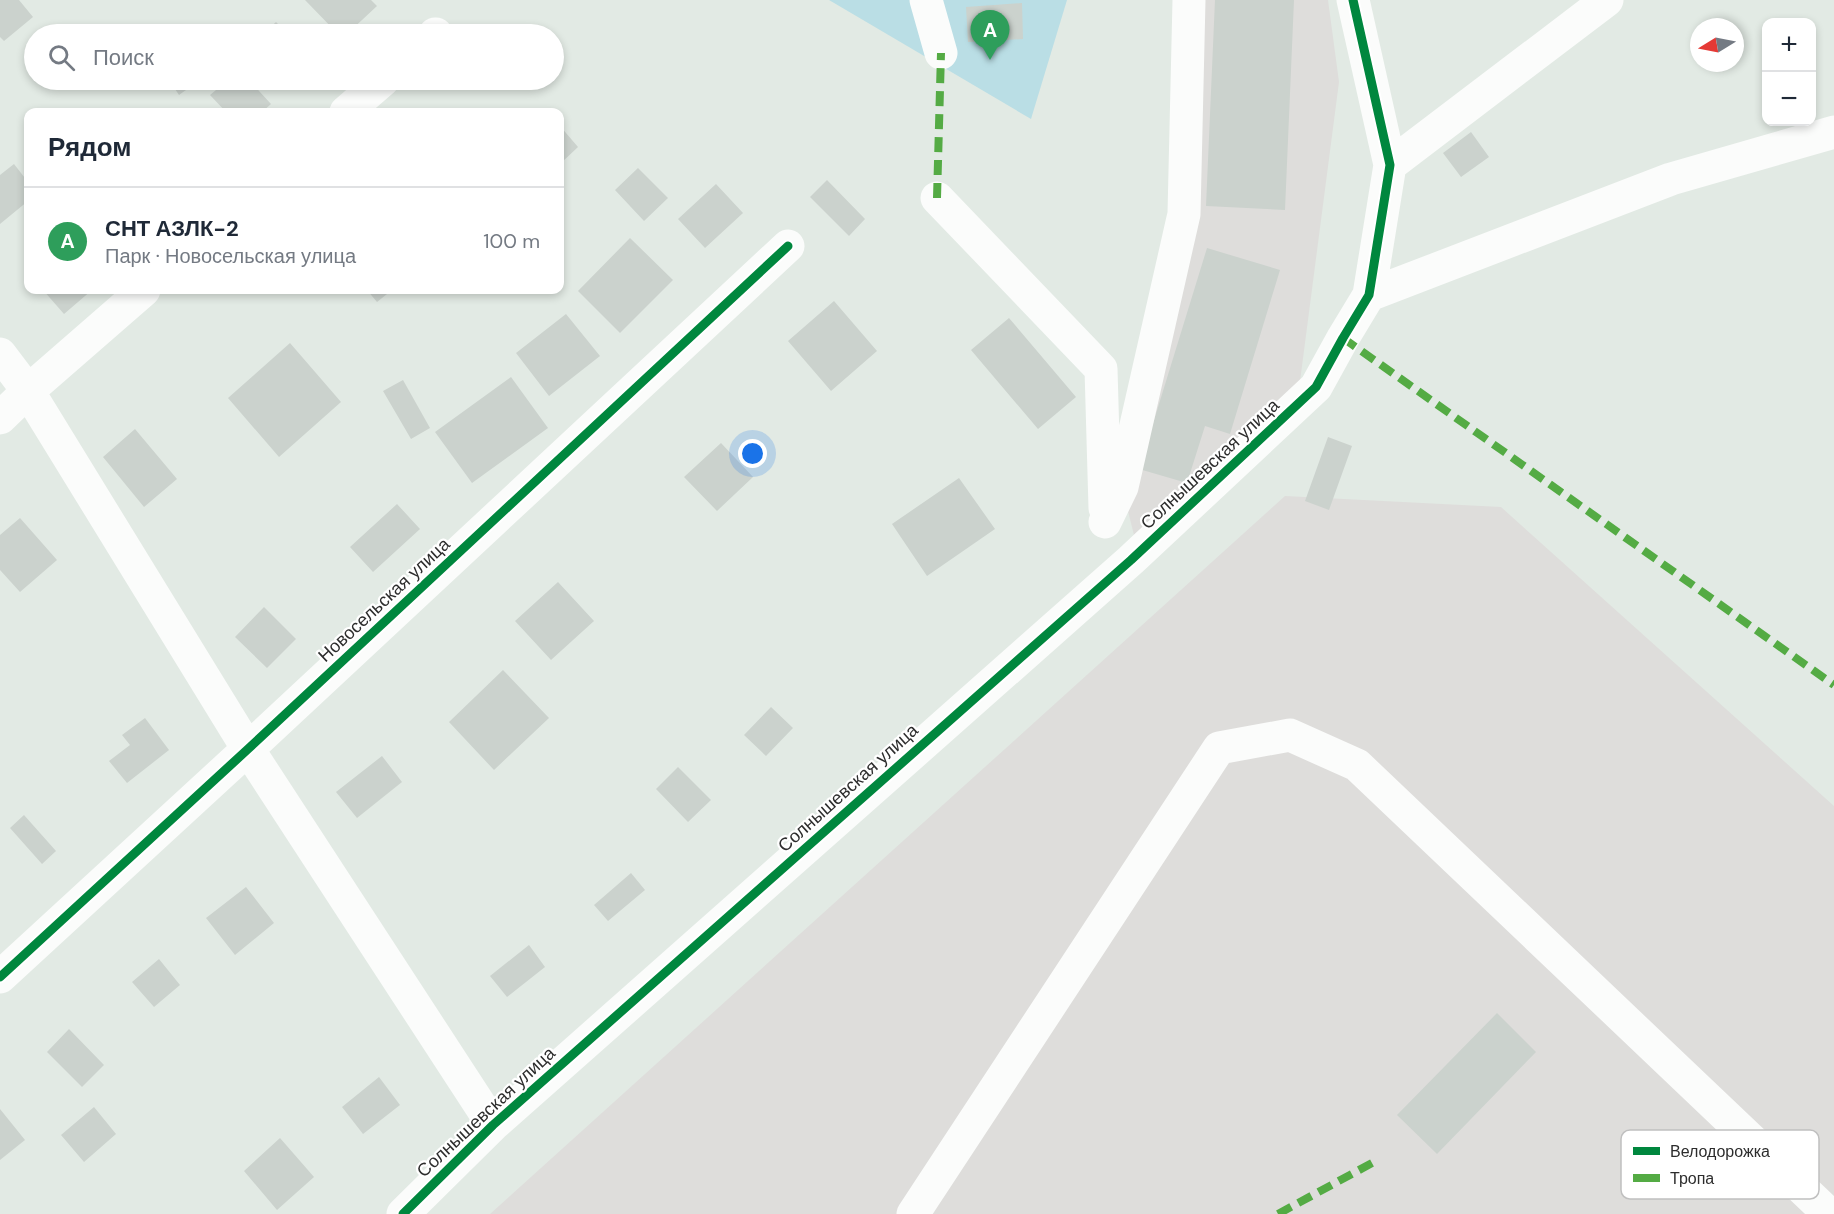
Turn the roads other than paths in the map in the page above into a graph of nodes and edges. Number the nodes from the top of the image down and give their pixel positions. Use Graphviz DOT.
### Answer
graph roads {
  1 [pos="926,0"];
  2 [pos="1189,0"];
  3 [pos="1353,0"];
  4 [pos="1607,0"];
  5 [pos="941,53"];
  6 [pos="371,90"];
  7 [pos="351,108"];
  8 [pos="1834,132"];
  9 [pos="1390,165"];
  10 [pos="937,198"];
  11 [pos="788,246"];
  12 [pos="139,294"];
  13 [pos="1369,295"];
  14 [pos="0,354"];
  15 [pos="28,391"];
  16 [pos="0,418"];
  17 [pos="1105,522"];
  18 [pos="1131,560"];
  19 [pos="248,749"];
  20 [pos="0,977"];
  21 [pos="493,1125"];
  22 [pos="1741,1130"];
  23 [pos="1813,1199"];
  24 [pos="403,1214"];
  25 [pos="913,1214"];
  26 [pos="1829,1214"];
  1 -- 5 [label="street"];
  2 -- 17 [label="street"];
  3 -- 9 [label="street"];
  4 -- 9 [label="street"];
  6 -- 7 [label="street"];
  8 -- 13 [label="street"];
  9 -- 13 [label="street"];
  10 -- 17 [label="street"];
  11 -- 19 [label="street, Новосельская улица"];
  12 -- 15 [label="street"];
  13 -- 18 [label="street, Солнышевская улица"];
  14 -- 15 [label="street"];
  15 -- 16 [label="street"];
  15 -- 19 [label="street"];
  17 -- 18 [label="street"];
  18 -- 21 [label="street, Солнышевская улица"];
  19 -- 20 [label="street, Новосельская улица"];
  19 -- 21 [label="street"];
  21 -- 24 [label="street, Солнышевская улица"];
  22 -- 25 [label="street"];
  23 -- 26 [label="street"];
}
